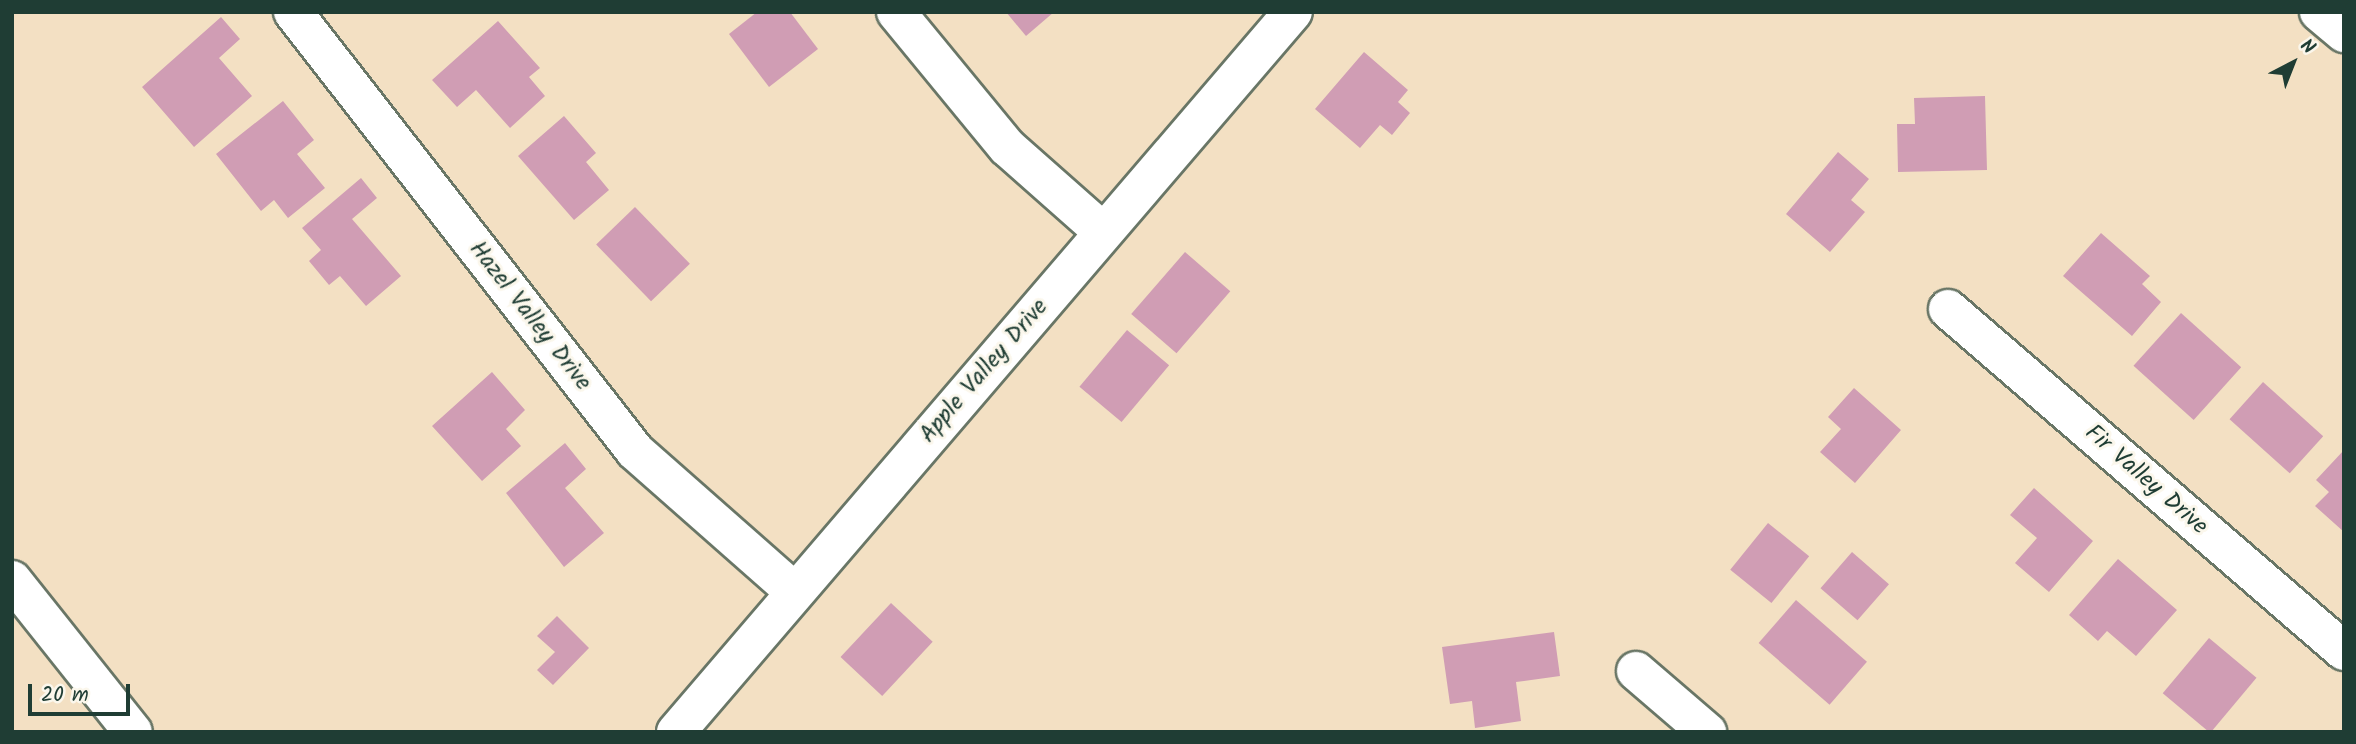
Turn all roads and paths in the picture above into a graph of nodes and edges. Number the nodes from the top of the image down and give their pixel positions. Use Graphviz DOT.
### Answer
graph roads {
  1 [pos="293,12"];
  2 [pos="896,12"];
  3 [pos="1293,12"];
  4 [pos="2319,12"];
  5 [pos="2344,33"];
  6 [pos="1103,232"];
  7 [pos="1948,309"];
  8 [pos="12,580"];
  9 [pos="795,592"];
  10 [pos="2344,651"];
  11 [pos="1636,671"];
  12 [pos="133,732"];
  13 [pos="677,732"];
  14 [pos="1707,732"];
  1 -- 9 [label="street, Hazel Valley Drive"];
  2 -- 6 [label="street"];
  3 -- 6 [label="street, Apple Valley Drive"];
  4 -- 5 [label="street"];
  6 -- 9 [label="street, Apple Valley Drive"];
  7 -- 10 [label="street, Fir Valley Drive"];
  8 -- 12 [label="street"];
  9 -- 13 [label="street, Apple Valley Drive"];
  11 -- 14 [label="street"];
}
